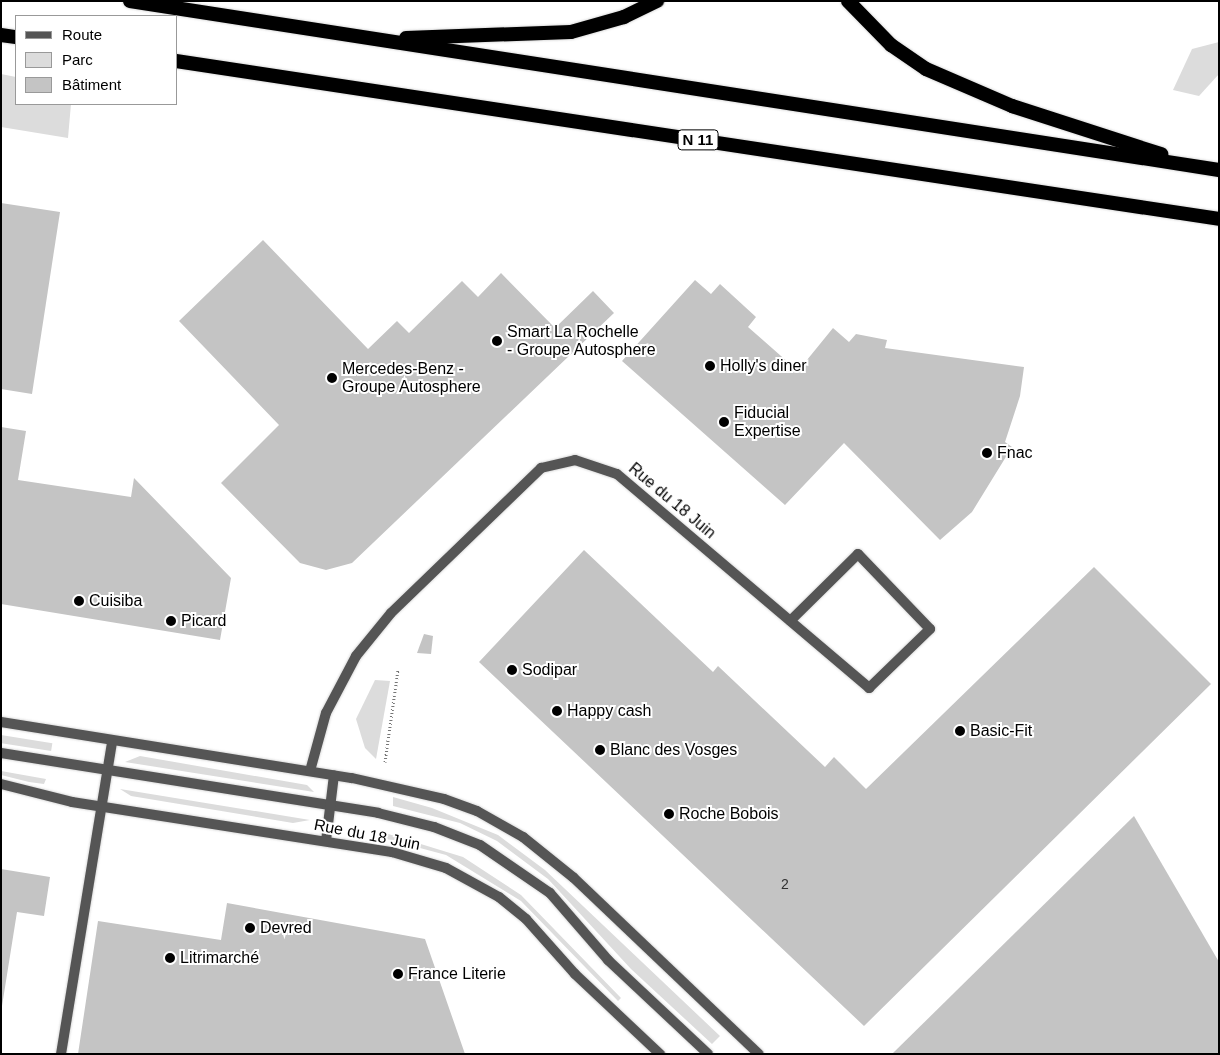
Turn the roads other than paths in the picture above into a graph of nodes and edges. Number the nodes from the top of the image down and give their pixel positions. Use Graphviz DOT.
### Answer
graph roads {
  1 [pos="130,1"];
  2 [pos="657,1"];
  3 [pos="848,1"];
  4 [pos="1,35"];
  5 [pos="15,37"];
  6 [pos="369,39"];
  7 [pos="178,61"];
  8 [pos="1203,168"];
  9 [pos="1219,170"];
  10 [pos="1219,219"];
  11 [pos="790,621"];
  12 [pos="1,722"];
  13 [pos="112,741"];
  14 [pos="1,753"];
  15 [pos="108,770"];
  16 [pos="310,771"];
  17 [pos="334,775"];
  18 [pos="1,784"];
  19 [pos="330,804"];
  20 [pos="102,806"];
  21 [pos="326,841"];
  22 [pos="61,1054"];
  23 [pos="660,1054"];
  24 [pos="708,1054"];
  25 [pos="759,1054"];
  1 -- 6 [label="highway"];
  2 -- 6 [label="highway"];
  3 -- 8 [label="highway"];
  4 -- 5 [label="highway"];
  6 -- 8 [label="highway"];
  7 -- 10 [label="highway, N 11"];
  8 -- 9 [label="highway"];
  11 -- 11 [label="street, Rue du 18 Juin"];
  11 -- 16 [label="street, Rue du 18 Juin"];
  12 -- 13 [label="street"];
  13 -- 15 [label="street"];
  13 -- 16 [label="street"];
  14 -- 15 [label="street"];
  15 -- 19 [label="street"];
  15 -- 20 [label="street"];
  16 -- 17 [label="street"];
  17 -- 19 [label="street"];
  17 -- 25 [label="street"];
  18 -- 20 [label="street, Rue du 18 Juin"];
  19 -- 21 [label="street"];
  19 -- 24 [label="street"];
  20 -- 21 [label="street, Rue du 18 Juin"];
  20 -- 22 [label="street"];
  21 -- 23 [label="street, Rue du 18 Juin"];
}
